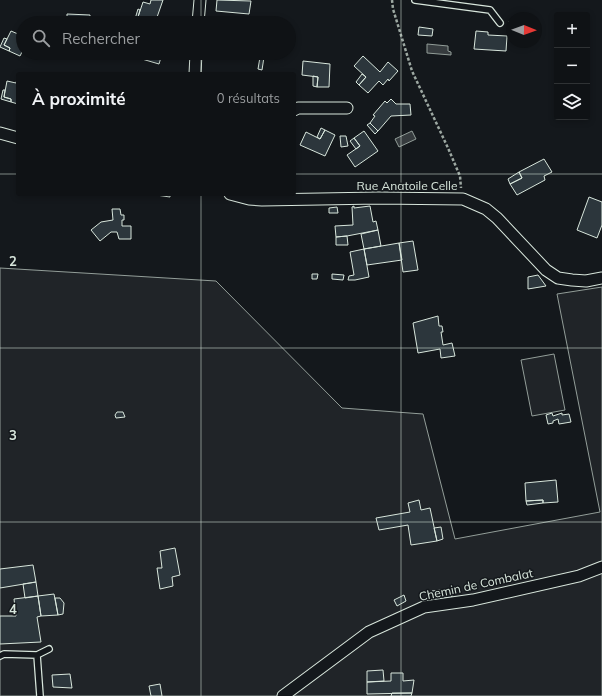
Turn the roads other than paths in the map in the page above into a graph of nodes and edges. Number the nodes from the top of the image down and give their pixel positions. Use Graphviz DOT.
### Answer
graph roads {
  1 [pos="200,0"];
  2 [pos="415,0"];
  3 [pos="199,16"];
  4 [pos="500,23"];
  5 [pos="196,60"];
  6 [pos="195,72"];
  7 [pos="347,108"];
  8 [pos="296,109"];
  9 [pos="0,133"];
  10 [pos="16,137"];
  11 [pos="238,196"];
  12 [pos="277,197"];
  13 [pos="602,278"];
  14 [pos="602,567"];
  15 [pos="49,649"];
  16 [pos="37,655"];
  17 [pos="0,656"];
  18 [pos="40,696"];
  19 [pos="283,696"];
  1 -- 3 [label="street"];
  2 -- 4 [label="lane"];
  5 -- 6 [label="street"];
  7 -- 8 [label="street"];
  9 -- 10 [label="street"];
  11 -- 12 [label="street, Rue Anatoile Celle"];
  12 -- 13 [label="street, Rue Anatoile Celle"];
  14 -- 19 [label="street, Chemin de Combalat"];
  15 -- 16 [label="lane"];
  16 -- 17 [label="lane"];
  16 -- 18 [label="lane"];
}
